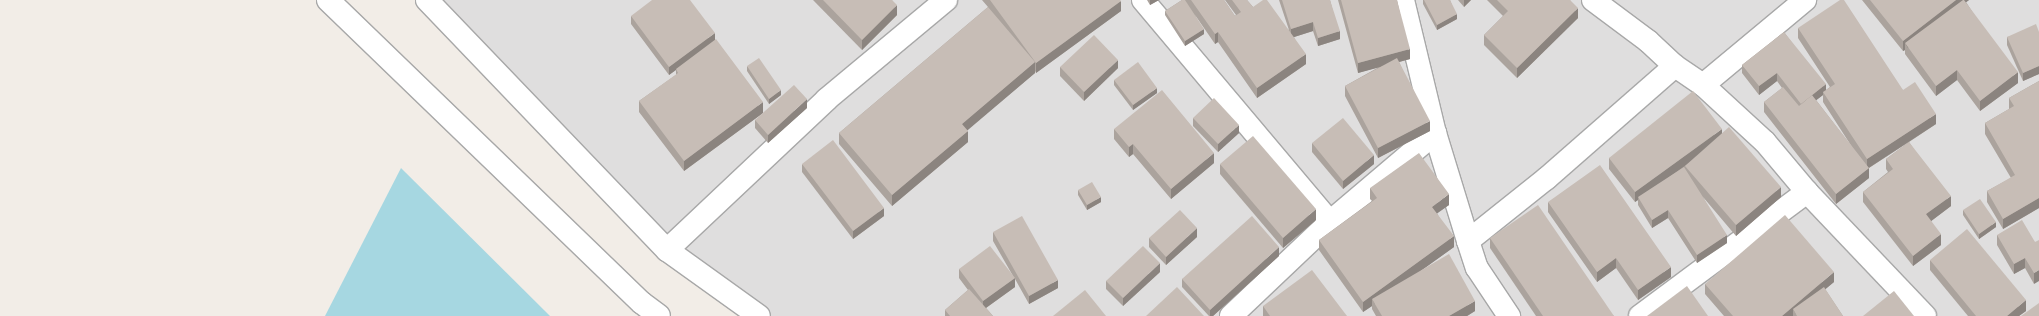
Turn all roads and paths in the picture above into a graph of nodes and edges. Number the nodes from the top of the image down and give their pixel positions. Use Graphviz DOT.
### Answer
graph roads {
  1 [pos="328,0"];
  2 [pos="427,0"];
  3 [pos="946,0"];
  4 [pos="1143,0"];
  5 [pos="1403,0"];
  6 [pos="1593,0"];
  7 [pos="1804,0"];
  8 [pos="1675,66"];
  9 [pos="1702,85"];
  10 [pos="1435,133"];
  11 [pos="1807,192"];
  12 [pos="1330,222"];
  13 [pos="1468,242"];
  14 [pos="667,250"];
  15 [pos="659,316"];
  16 [pos="759,316"];
  17 [pos="1232,316"];
  18 [pos="1508,316"];
  19 [pos="1640,316"];
  20 [pos="1925,316"];
  1 -- 15 [label="street"];
  2 -- 14 [label="street"];
  3 -- 14 [label="street"];
  4 -- 12 [label="street"];
  5 -- 10 [label="street"];
  6 -- 8 [label="street"];
  7 -- 9 [label="street"];
  8 -- 9 [label="street"];
  8 -- 13 [label="street"];
  9 -- 11 [label="street"];
  10 -- 12 [label="street"];
  10 -- 13 [label="street"];
  11 -- 19 [label="street"];
  11 -- 20 [label="street"];
  12 -- 17 [label="street"];
  13 -- 18 [label="street"];
  14 -- 16 [label="street"];
}
